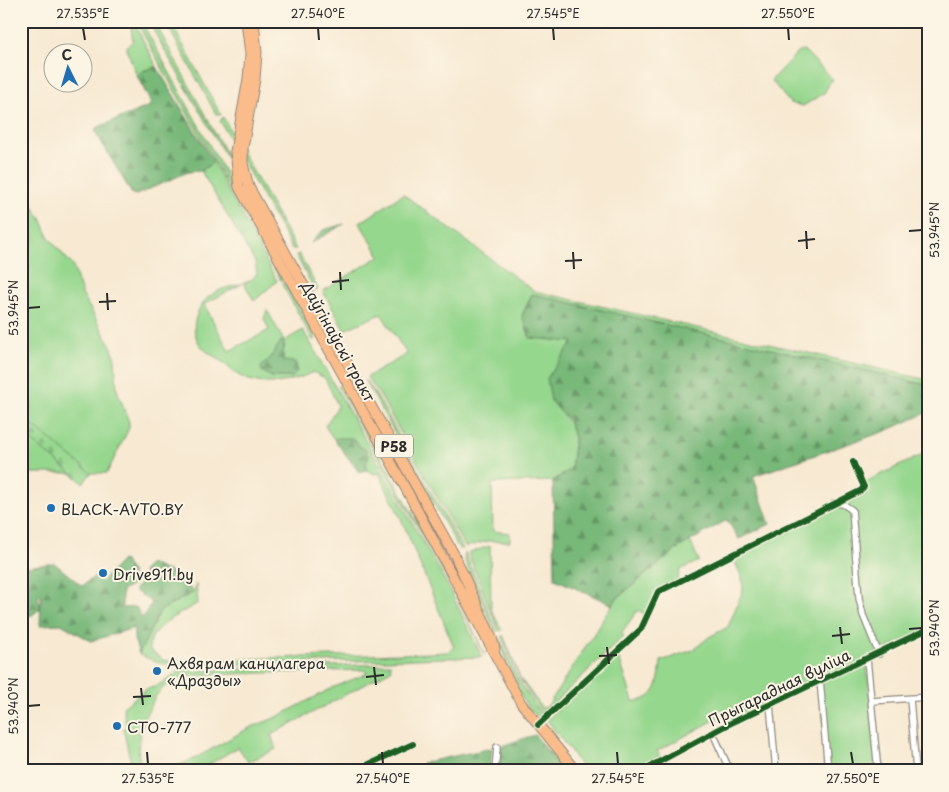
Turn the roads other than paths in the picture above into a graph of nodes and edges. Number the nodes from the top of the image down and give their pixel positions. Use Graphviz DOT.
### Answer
graph roads {
  1 [pos="246,21"];
  2 [pos="254,21"];
  3 [pos="265,216"];
  4 [pos="257,221"];
  5 [pos="853,462"];
  6 [pos="834,503"];
  7 [pos="928,630"];
  8 [pos="878,654"];
  9 [pos="496,656"];
  10 [pos="867,659"];
  11 [pos="820,680"];
  12 [pos="928,697"];
  13 [pos="910,699"];
  14 [pos="872,701"];
  15 [pos="770,704"];
  16 [pos="538,724"];
  17 [pos="713,733"];
  18 [pos="413,744"];
  19 [pos="497,747"];
  20 [pos="354,771"];
  21 [pos="495,771"];
  22 [pos="576,771"];
  23 [pos="642,771"];
  24 [pos="730,771"];
  25 [pos="776,771"];
  26 [pos="828,771"];
  27 [pos="878,771"];
  28 [pos="916,771"];
  1 -- 4 [label="main road, Даўгінаўскі тракт / Р58"];
  2 -- 3 [label="main road, Даўгінаўскі тракт / Р58"];
  3 -- 4 [label="main road"];
  3 -- 9 [label="main road, Даўгінаўскі тракт / Р58"];
  4 -- 9 [label="main road, Даўгінаўскі тракт / Р58"];
  5 -- 6 [label="street"];
  6 -- 8 [label="street"];
  6 -- 16 [label="street"];
  7 -- 8 [label="street, Прыгарадная вуліца"];
  8 -- 10 [label="street, Прыгарадная вуліца"];
  9 -- 16 [label="main road, Даўгінаўскі тракт / Р58"];
  10 -- 11 [label="street, Прыгарадная вуліца"];
  10 -- 14 [label="street"];
  11 -- 15 [label="street, Прыгарадная вуліца"];
  11 -- 26 [label="street"];
  12 -- 13 [label="street"];
  13 -- 14 [label="street"];
  13 -- 28 [label="street"];
  14 -- 27 [label="street"];
  15 -- 17 [label="street, Прыгарадная вуліца"];
  15 -- 25 [label="street"];
  16 -- 22 [label="main road, Даўгінаўскі тракт / Р58"];
  17 -- 23 [label="street, Прыгарадная вуліца"];
  17 -- 24 [label="street"];
  18 -- 20 [label="street"];
  19 -- 21 [label="street"];
}
